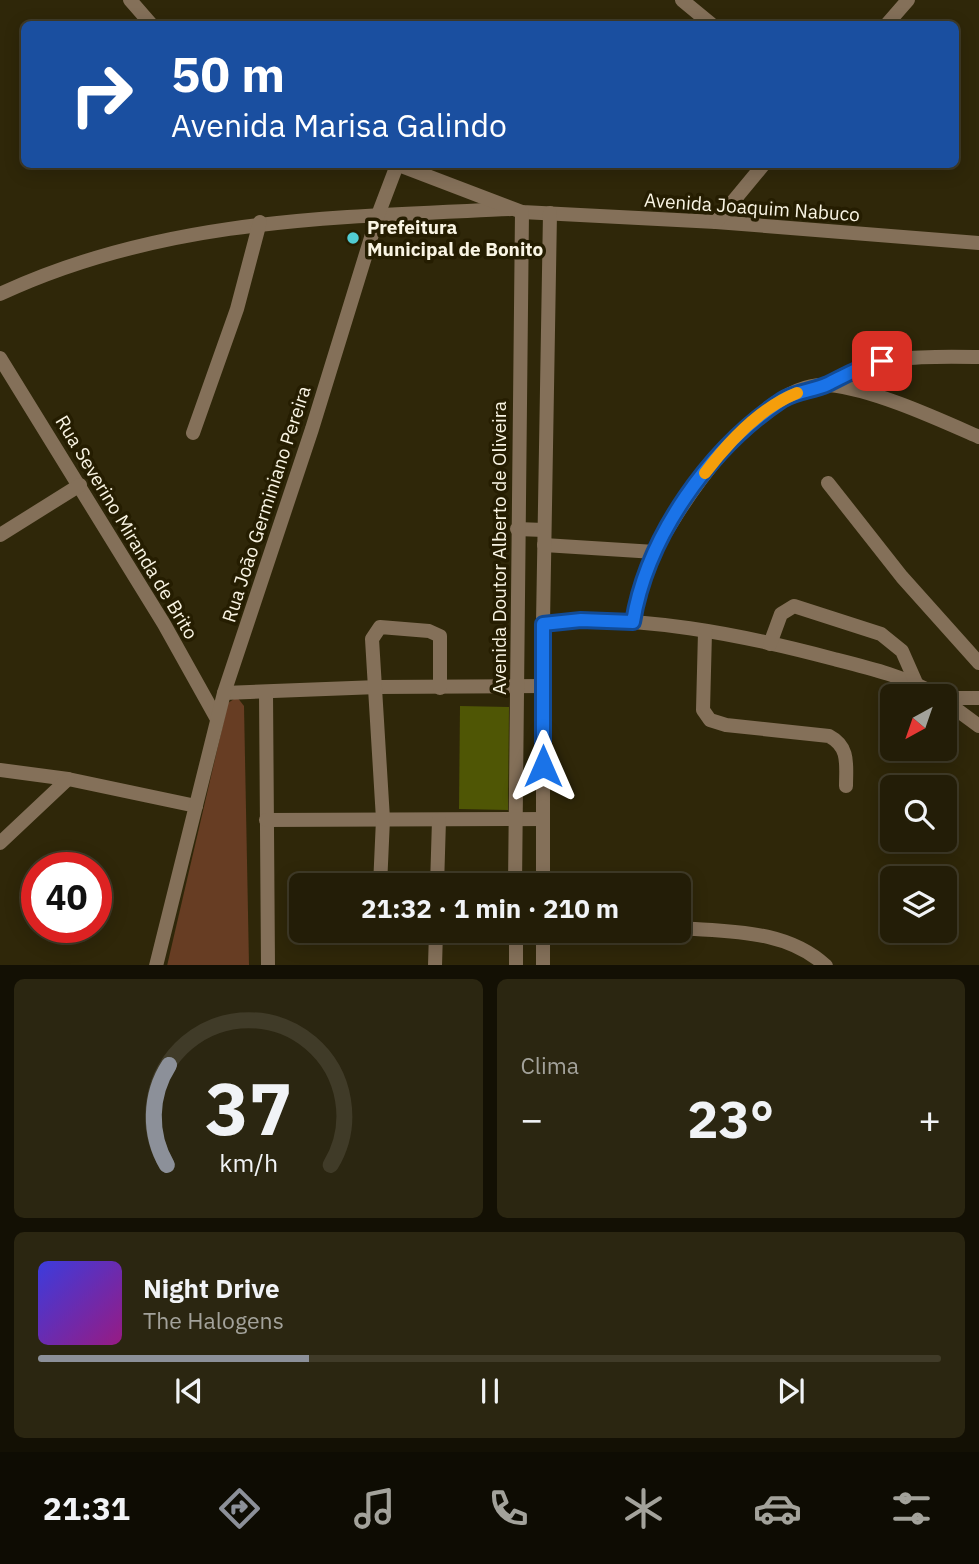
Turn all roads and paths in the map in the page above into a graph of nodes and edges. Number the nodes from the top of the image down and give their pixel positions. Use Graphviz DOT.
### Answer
graph roads {
  1 [pos="130,0"];
  2 [pos="682,0"];
  3 [pos="908,0"];
  4 [pos="148,21"];
  5 [pos="707,21"];
  6 [pos="890,21"];
  7 [pos="396,168"];
  8 [pos="406,168"];
  9 [pos="761,168"];
  10 [pos="516,210"];
  11 [pos="550,213"];
  12 [pos="378,215"];
  13 [pos="260,222"];
  14 [pos="716,222"];
  15 [pos="979,243"];
  16 [pos="0,294"];
  17 [pos="979,357"];
  18 [pos="0,358"];
  19 [pos="827,384"];
  20 [pos="193,433"];
  21 [pos="979,438"];
  22 [pos="828,483"];
  23 [pos="80,485"];
  24 [pos="517,529"];
  25 [pos="0,535"];
  26 [pos="544,538"];
  27 [pos="655,552"];
  28 [pos="633,622"];
  29 [pos="543,624"];
  30 [pos="705,632"];
  31 [pos="770,644"];
  32 [pos="979,663"];
  33 [pos="914,684"];
  34 [pos="917,684"];
  35 [pos="517,685"];
  36 [pos="543,686"];
  37 [pos="377,687"];
  38 [pos="440,688"];
  39 [pos="224,693"];
  40 [pos="266,693"];
  41 [pos="979,698"];
  42 [pos="957,699"];
  43 [pos="957,709"];
  44 [pos="217,719"];
  45 [pos="979,726"];
  46 [pos="0,770"];
  47 [pos="68,779"];
  48 [pos="846,786"];
  49 [pos="196,806"];
  50 [pos="514,817"];
  51 [pos="383,819"];
  52 [pos="543,819"];
  53 [pos="266,820"];
  54 [pos="439,820"];
  55 [pos="0,843"];
  56 [pos="381,873"];
  57 [pos="437,873"];
  58 [pos="515,873"];
  59 [pos="543,873"];
  60 [pos="691,929"];
  61 [pos="436,943"];
  62 [pos="516,943"];
  63 [pos="543,943"];
  64 [pos="156,965"];
  65 [pos="268,965"];
  66 [pos="435,965"];
  67 [pos="516,965"];
  68 [pos="543,965"];
  69 [pos="826,965"];
  1 -- 4 [label="street"];
  2 -- 5 [label="street"];
  3 -- 6 [label="street"];
  7 -- 12 [label="street, Rua João Germiniano Pereira"];
  8 -- 10 [label="street"];
  9 -- 14 [label="street"];
  10 -- 11 [label="street, Avenida Joaquim Nabuco"];
  10 -- 12 [label="street, Avenida Joaquim Nabuco"];
  10 -- 24 [label="street, Avenida Doutor Alberto de Oliveira"];
  11 -- 14 [label="street, Avenida Joaquim Nabuco"];
  11 -- 26 [label="street"];
  12 -- 13 [label="street, Avenida Joaquim Nabuco"];
  12 -- 39 [label="street, Rua João Germiniano Pereira"];
  13 -- 16 [label="street, Avenida Joaquim Nabuco"];
  13 -- 20 [label="street"];
  14 -- 15 [label="street, Avenida Joaquim Nabuco"];
  17 -- 19 [label="street"];
  18 -- 23 [label="street, Rua Severino Miranda de Brito"];
  19 -- 21 [label="street"];
  19 -- 27 [label="street"];
  22 -- 32 [label="street"];
  23 -- 25 [label="street"];
  23 -- 44 [label="street, Rua Severino Miranda de Brito"];
  24 -- 26 [label="street"];
  24 -- 35 [label="street, Avenida Doutor Alberto de Oliveira"];
  26 -- 27 [label="street"];
  26 -- 29 [label="street"];
  27 -- 28 [label="street"];
  28 -- 29 [label="street"];
  28 -- 30 [label="street"];
  29 -- 36 [label="street"];
  30 -- 31 [label="street"];
  30 -- 48 [label="street"];
  31 -- 33 [label="street"];
  31 -- 34 [label="street"];
  35 -- 36 [label="street"];
  35 -- 38 [label="street"];
  35 -- 50 [label="street, Avenida Doutor Alberto de Oliveira"];
  36 -- 52 [label="street"];
  37 -- 38 [label="street"];
  37 -- 38 [label="street"];
  37 -- 40 [label="street"];
  37 -- 51 [label="street"];
  39 -- 40 [label="street"];
  39 -- 44 [label="street, Rua João Germiniano Pereira"];
  40 -- 53 [label="street"];
  41 -- 42 [label="street"];
  43 -- 45 [label="street"];
  44 -- 49 [label="street, Rua João Germiniano Pereira"];
  46 -- 47 [label="street"];
  47 -- 49 [label="street"];
  47 -- 55 [label="street"];
  49 -- 64 [label="street, Rua João Germiniano Pereira"];
  50 -- 52 [label="street"];
  50 -- 54 [label="street"];
  50 -- 58 [label="street, Avenida Doutor Alberto de Oliveira"];
  51 -- 53 [label="street"];
  51 -- 54 [label="street"];
  51 -- 56 [label="street"];
  52 -- 59 [label="street"];
  53 -- 65 [label="street"];
  54 -- 57 [label="street"];
  60 -- 69 [label="street"];
  61 -- 66 [label="street"];
  62 -- 67 [label="street"];
  63 -- 68 [label="street"];
}
